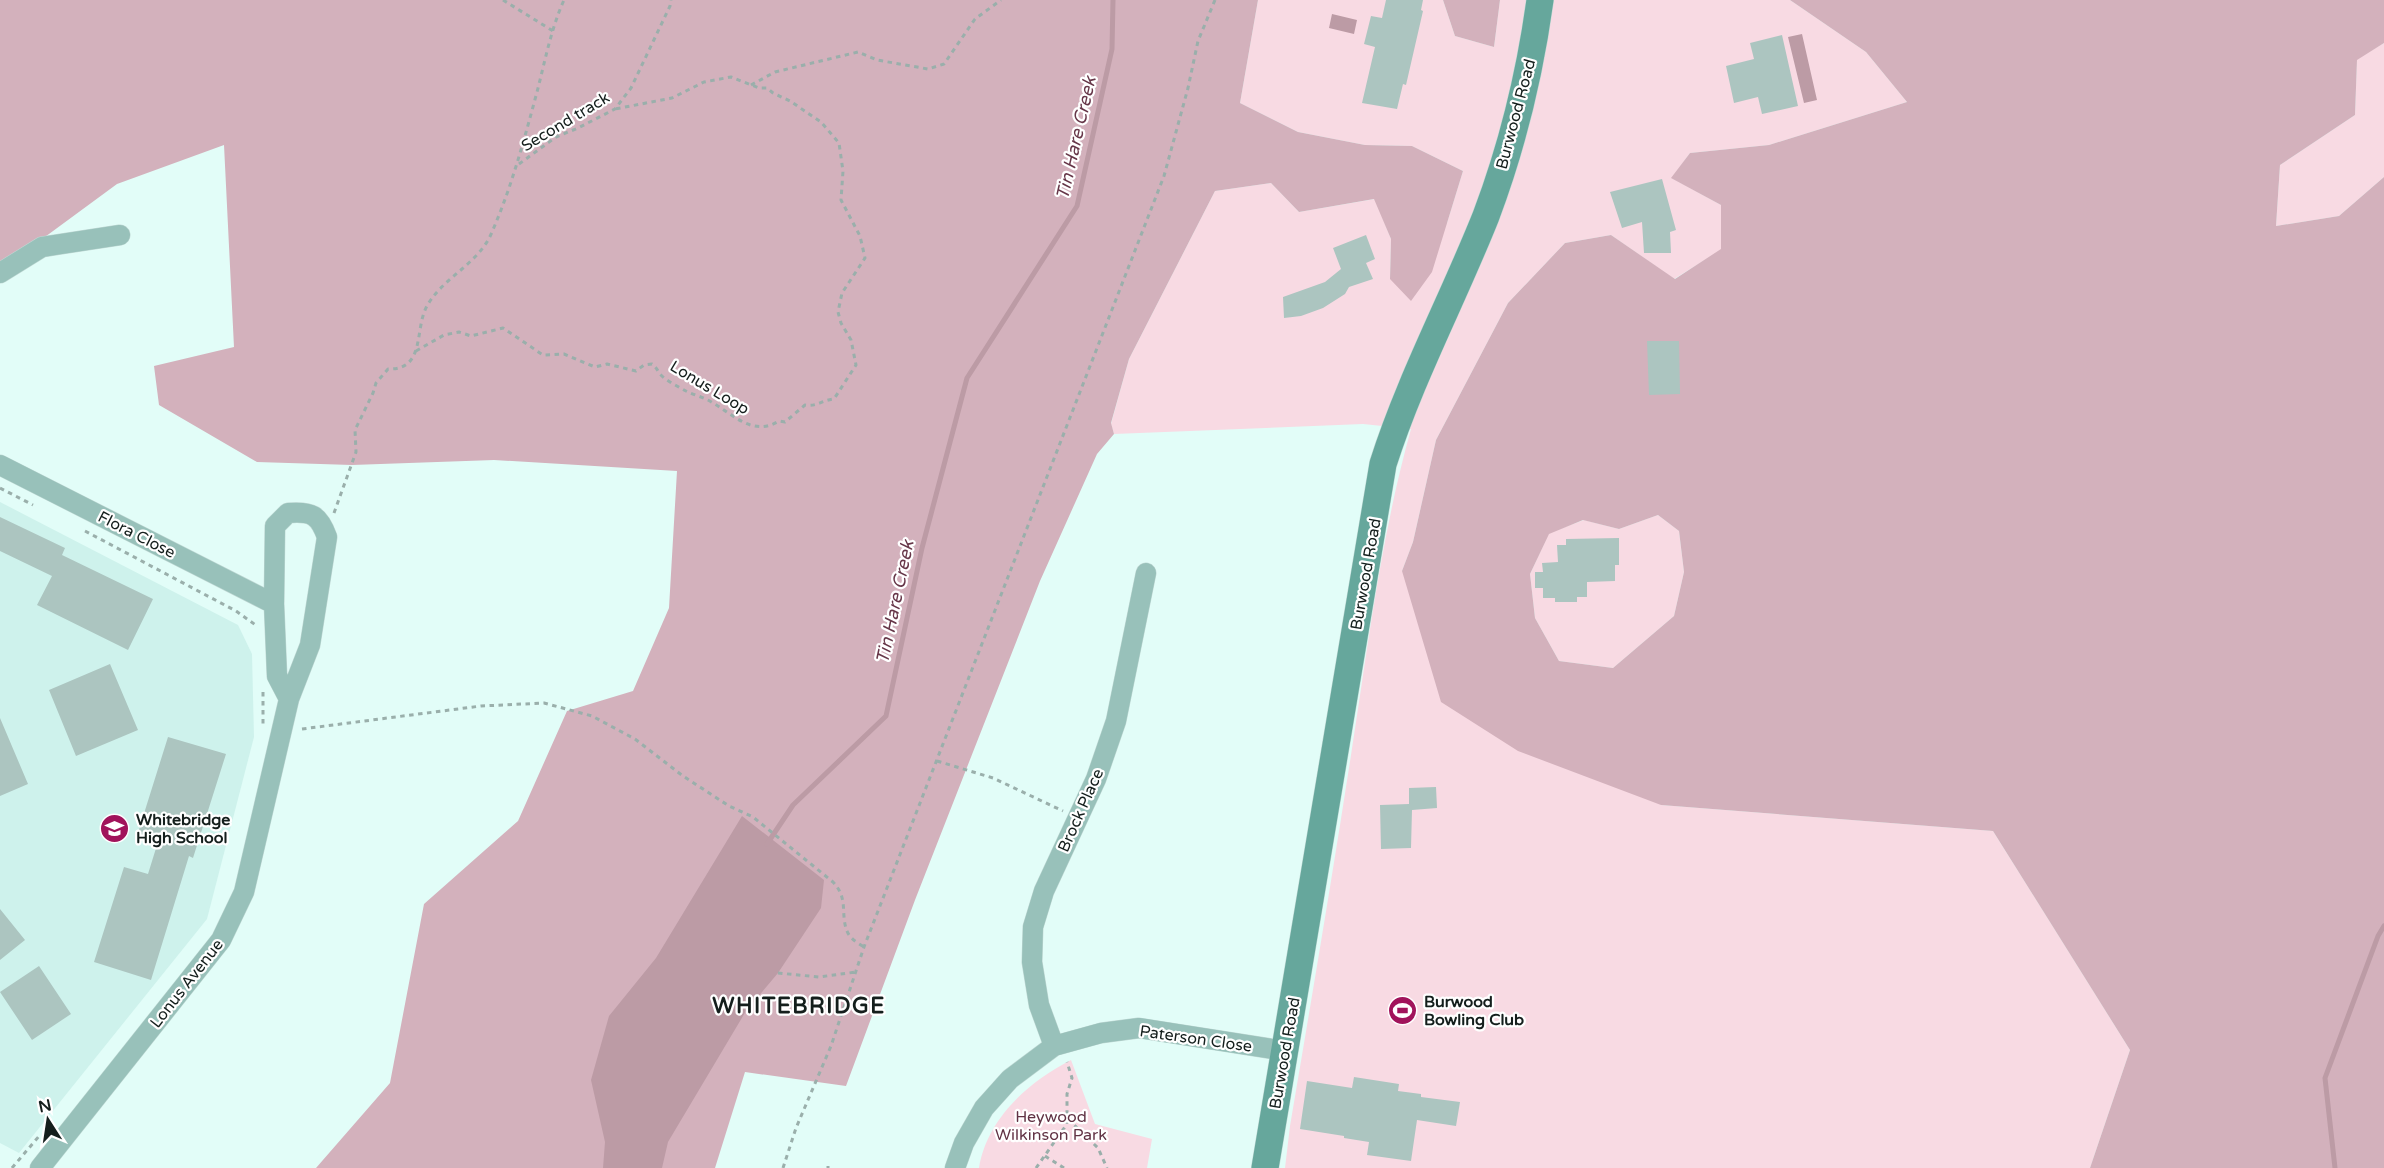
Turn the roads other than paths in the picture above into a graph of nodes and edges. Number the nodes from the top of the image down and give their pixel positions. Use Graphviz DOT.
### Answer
graph roads {
  1 [pos="1540,0"];
  2 [pos="120,235"];
  3 [pos="0,273"];
  4 [pos="0,465"];
  5 [pos="1146,573"];
  6 [pos="274,604"];
  7 [pos="289,699"];
  8 [pos="1285,1051"];
  9 [pos="1060,1052"];
  10 [pos="40,1168"];
  11 [pos="956,1168"];
  12 [pos="1265,1168"];
  1 -- 8 [label="main road, Burwood Road"];
  2 -- 3 [label="street"];
  4 -- 6 [label="street, Flora Close"];
  5 -- 9 [label="street, Brock Place"];
  6 -- 7 [label="street"];
  6 -- 7 [label="street, Lonus Avenue"];
  7 -- 10 [label="street, Lonus Avenue"];
  8 -- 9 [label="street, Paterson Close"];
  8 -- 12 [label="main road, Burwood Road"];
  9 -- 11 [label="street, Paterson Close"];
}
